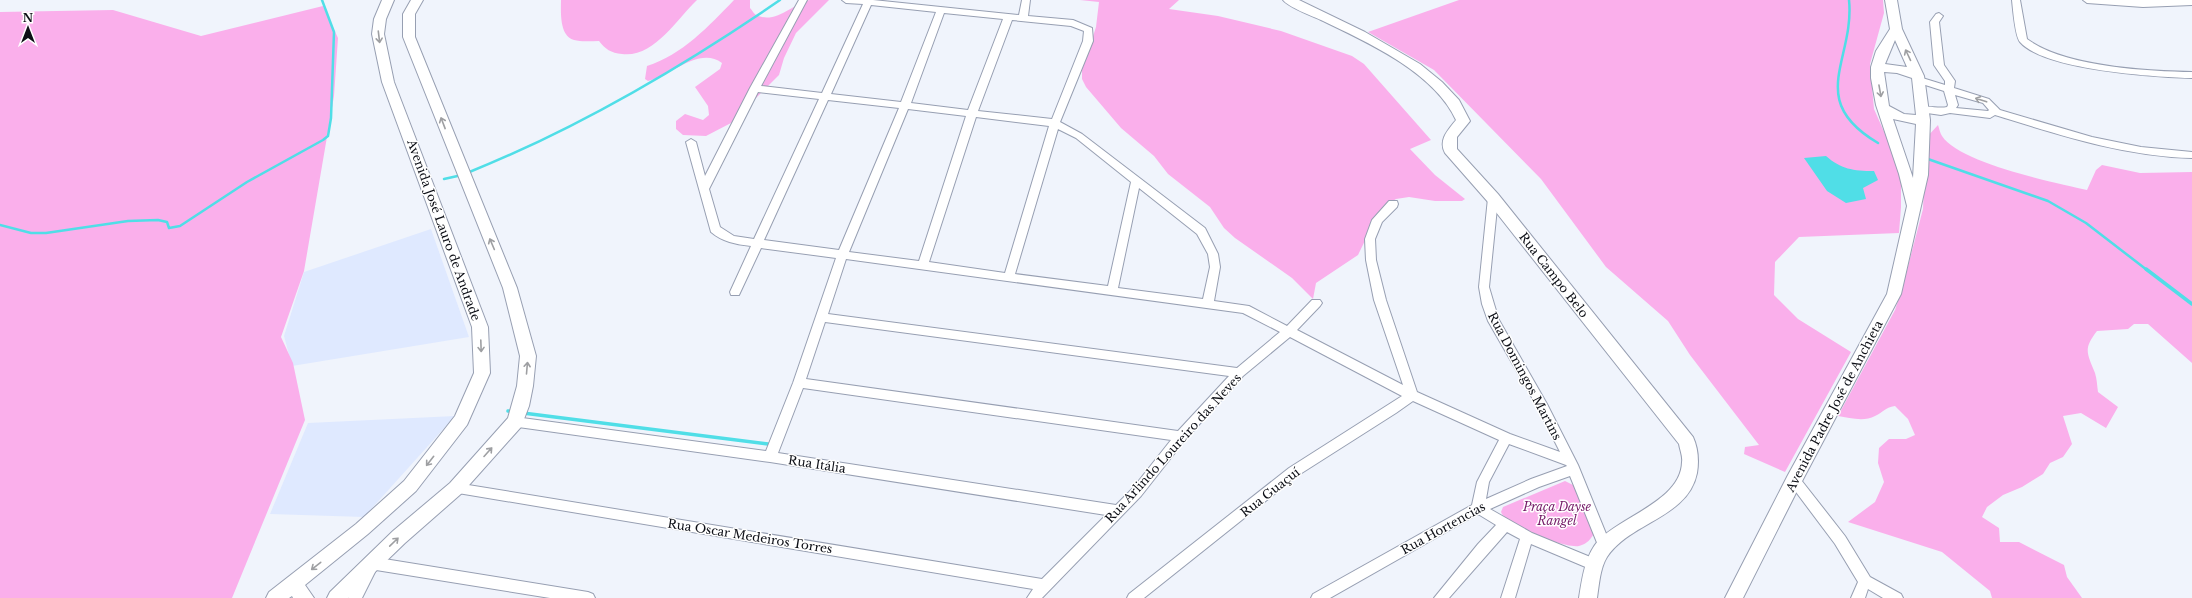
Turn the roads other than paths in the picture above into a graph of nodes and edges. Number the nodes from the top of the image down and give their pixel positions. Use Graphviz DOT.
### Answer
graph roads {
  1 [pos="388,0"];
  2 [pos="417,0"];
  3 [pos="803,0"];
  4 [pos="846,0"];
  5 [pos="1026,0"];
  6 [pos="1289,0"];
  7 [pos="1891,0"];
  8 [pos="2016,0"];
  9 [pos="2087,0"];
  10 [pos="868,2"];
  11 [pos="2192,2"];
  12 [pos="941,10"];
  13 [pos="1939,16"];
  14 [pos="1008,17"];
  15 [pos="1023,18"];
  16 [pos="1896,29"];
  17 [pos="1877,67"];
  18 [pos="2192,75"];
  19 [pos="1919,78"];
  20 [pos="755,88"];
  21 [pos="1949,91"];
  22 [pos="825,96"];
  23 [pos="905,105"];
  24 [pos="1884,109"];
  25 [pos="1950,110"];
  26 [pos="1995,112"];
  27 [pos="972,113"];
  28 [pos="1923,115"];
  29 [pos="1056,123"];
  30 [pos="691,142"];
  31 [pos="2192,155"];
  32 [pos="1136,180"];
  33 [pos="704,189"];
  34 [pos="1493,198"];
  35 [pos="1393,204"];
  36 [pos="1914,208"];
  37 [pos="758,243"];
  38 [pos="843,253"];
  39 [pos="923,265"];
  40 [pos="1009,277"];
  41 [pos="1112,291"];
  42 [pos="735,292"];
  43 [pos="1316,303"];
  44 [pos="1208,304"];
  45 [pos="821,317"];
  46 [pos="1288,332"];
  47 [pos="1238,373"];
  48 [pos="799,383"];
  49 [pos="1412,395"];
  50 [pos="518,415"];
  51 [pos="1180,436"];
  52 [pos="1506,438"];
  53 [pos="770,456"];
  54 [pos="1571,465"];
  55 [pos="1794,480"];
  56 [pos="456,488"];
  57 [pos="1478,508"];
  58 [pos="1118,511"];
  59 [pos="1505,525"];
  60 [pos="1527,537"];
  61 [pos="1605,546"];
  62 [pos="372,562"];
  63 [pos="1595,565"];
  64 [pos="1865,580"];
  65 [pos="295,582"];
  66 [pos="1044,585"];
  67 [pos="275,598"];
  68 [pos="305,598"];
  69 [pos="336,598"];
  70 [pos="355,598"];
  71 [pos="588,598"];
  72 [pos="1034,598"];
  73 [pos="1134,598"];
  74 [pos="1318,598"];
  75 [pos="1441,598"];
  76 [pos="1508,598"];
  77 [pos="1588,598"];
  78 [pos="1734,598"];
  79 [pos="1858,598"];
  80 [pos="1896,598"];
  1 -- 65 [label="street, Avenida José Lauro de Andrade, one-way"];
  50 -- 2 [label="street, one-way"];
  3 -- 20 [label="street"];
  4 -- 10 [label="street"];
  5 -- 15 [label="street"];
  6 -- 34 [label="street, Rua Campo Belo"];
  7 -- 16 [label="street, Avenida Padre José de Anchieta"];
  8 -- 18 [label="street"];
  9 -- 11 [label="street"];
  10 -- 12 [label="street"];
  10 -- 22 [label="street"];
  12 -- 14 [label="street"];
  12 -- 23 [label="street"];
  13 -- 21 [label="street"];
  14 -- 15 [label="street"];
  14 -- 27 [label="street"];
  15 -- 29 [label="street"];
  16 -- 17 [label="street, Avenida Padre José de Anchieta"];
  19 -- 16 [label="street, Avenida Padre José de Anchieta, one-way"];
  17 -- 19 [label="street"];
  17 -- 24 [label="street, Avenida Padre José de Anchieta, one-way"];
  19 -- 21 [label="street"];
  19 -- 28 [label="street, Avenida Padre José de Anchieta"];
  20 -- 22 [label="street"];
  20 -- 33 [label="street"];
  21 -- 25 [label="street"];
  26 -- 21 [label="street, one-way"];
  22 -- 23 [label="street"];
  22 -- 37 [label="street"];
  23 -- 27 [label="street"];
  23 -- 38 [label="street"];
  24 -- 28 [label="street"];
  24 -- 36 [label="street, Avenida Padre José de Anchieta"];
  25 -- 26 [label="street"];
  25 -- 28 [label="street"];
  26 -- 31 [label="street"];
  27 -- 29 [label="street"];
  27 -- 39 [label="street"];
  28 -- 36 [label="street, Avenida Padre José de Anchieta"];
  29 -- 32 [label="street"];
  29 -- 40 [label="street"];
  30 -- 33 [label="street"];
  32 -- 41 [label="street"];
  32 -- 44 [label="street"];
  33 -- 37 [label="street"];
  34 -- 54 [label="street, Rua Domingos Martins"];
  34 -- 61 [label="street, Rua Campo Belo"];
  35 -- 49 [label="street"];
  36 -- 55 [label="street, Avenida Padre José de Anchieta"];
  37 -- 38 [label="street"];
  37 -- 42 [label="street"];
  38 -- 39 [label="street"];
  38 -- 45 [label="street"];
  39 -- 40 [label="street"];
  40 -- 41 [label="street"];
  41 -- 44 [label="street"];
  43 -- 46 [label="street, Rua Arlindo Loureiro das Neves"];
  44 -- 46 [label="street"];
  45 -- 47 [label="street"];
  45 -- 48 [label="street"];
  46 -- 47 [label="street, Rua Arlindo Loureiro das Neves"];
  46 -- 49 [label="street"];
  47 -- 51 [label="street, Rua Arlindo Loureiro das Neves"];
  48 -- 51 [label="street"];
  48 -- 53 [label="street"];
  49 -- 52 [label="street"];
  49 -- 73 [label="street, Rua Guaçuí"];
  50 -- 53 [label="street, Rua Itália"];
  56 -- 50 [label="street, one-way"];
  51 -- 58 [label="street, Rua Arlindo Loureiro das Neves"];
  52 -- 54 [label="street"];
  52 -- 57 [label="street"];
  53 -- 58 [label="street, Rua Itália"];
  54 -- 57 [label="street, Rua Hortencias"];
  54 -- 61 [label="street, Rua Domingos Martins"];
  55 -- 64 [label="street"];
  55 -- 78 [label="street, Avenida Padre José de Anchieta"];
  62 -- 56 [label="street, one-way"];
  56 -- 66 [label="street, Rua Oscar Medeiros Torres"];
  57 -- 59 [label="street"];
  57 -- 74 [label="street, Rua Hortencias"];
  58 -- 66 [label="street, Rua Arlindo Loureiro das Neves"];
  59 -- 60 [label="street"];
  59 -- 75 [label="street"];
  60 -- 63 [label="street"];
  60 -- 76 [label="street"];
  61 -- 63 [label="street, Rua Campo Belo"];
  62 -- 69 [label="street"];
  62 -- 70 [label="street"];
  62 -- 71 [label="street"];
  63 -- 77 [label="street, Rua Campo Belo"];
  64 -- 79 [label="street"];
  64 -- 80 [label="street"];
  65 -- 67 [label="street, Avenida José Lauro de Andrade"];
  65 -- 68 [label="street"];
  66 -- 72 [label="street, Rua Arlindo Loureiro das Neves"];
}
